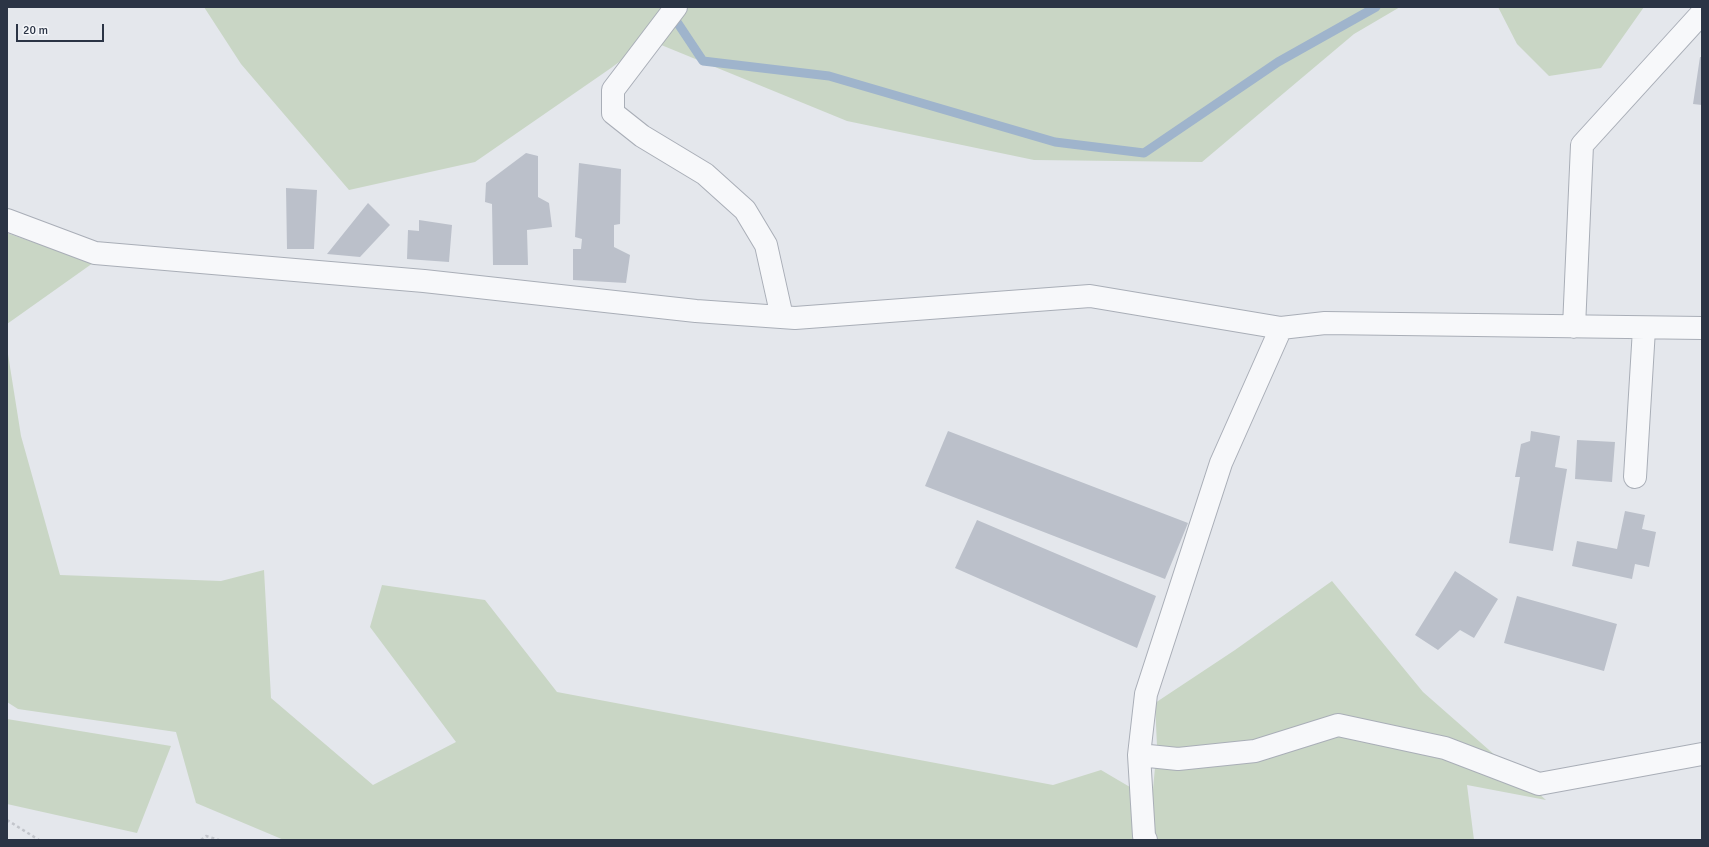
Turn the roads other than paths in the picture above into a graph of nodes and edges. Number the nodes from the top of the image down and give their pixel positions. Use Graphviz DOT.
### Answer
graph roads {
  1 [pos="676,7"];
  2 [pos="1702,13"];
  3 [pos="7,220"];
  4 [pos="782,317"];
  5 [pos="1574,327"];
  6 [pos="1281,328"];
  7 [pos="1702,328"];
  8 [pos="1644,329"];
  9 [pos="1635,477"];
  10 [pos="1702,754"];
  11 [pos="1139,755"];
  12 [pos="1146,840"];
  1 -- 4 [label="street"];
  2 -- 5 [label="street"];
  3 -- 4 [label="street"];
  4 -- 6 [label="street"];
  5 -- 6 [label="street"];
  5 -- 8 [label="street"];
  6 -- 11 [label="street"];
  7 -- 8 [label="street"];
  8 -- 9 [label="street"];
  10 -- 11 [label="street"];
  11 -- 12 [label="street"];
}
